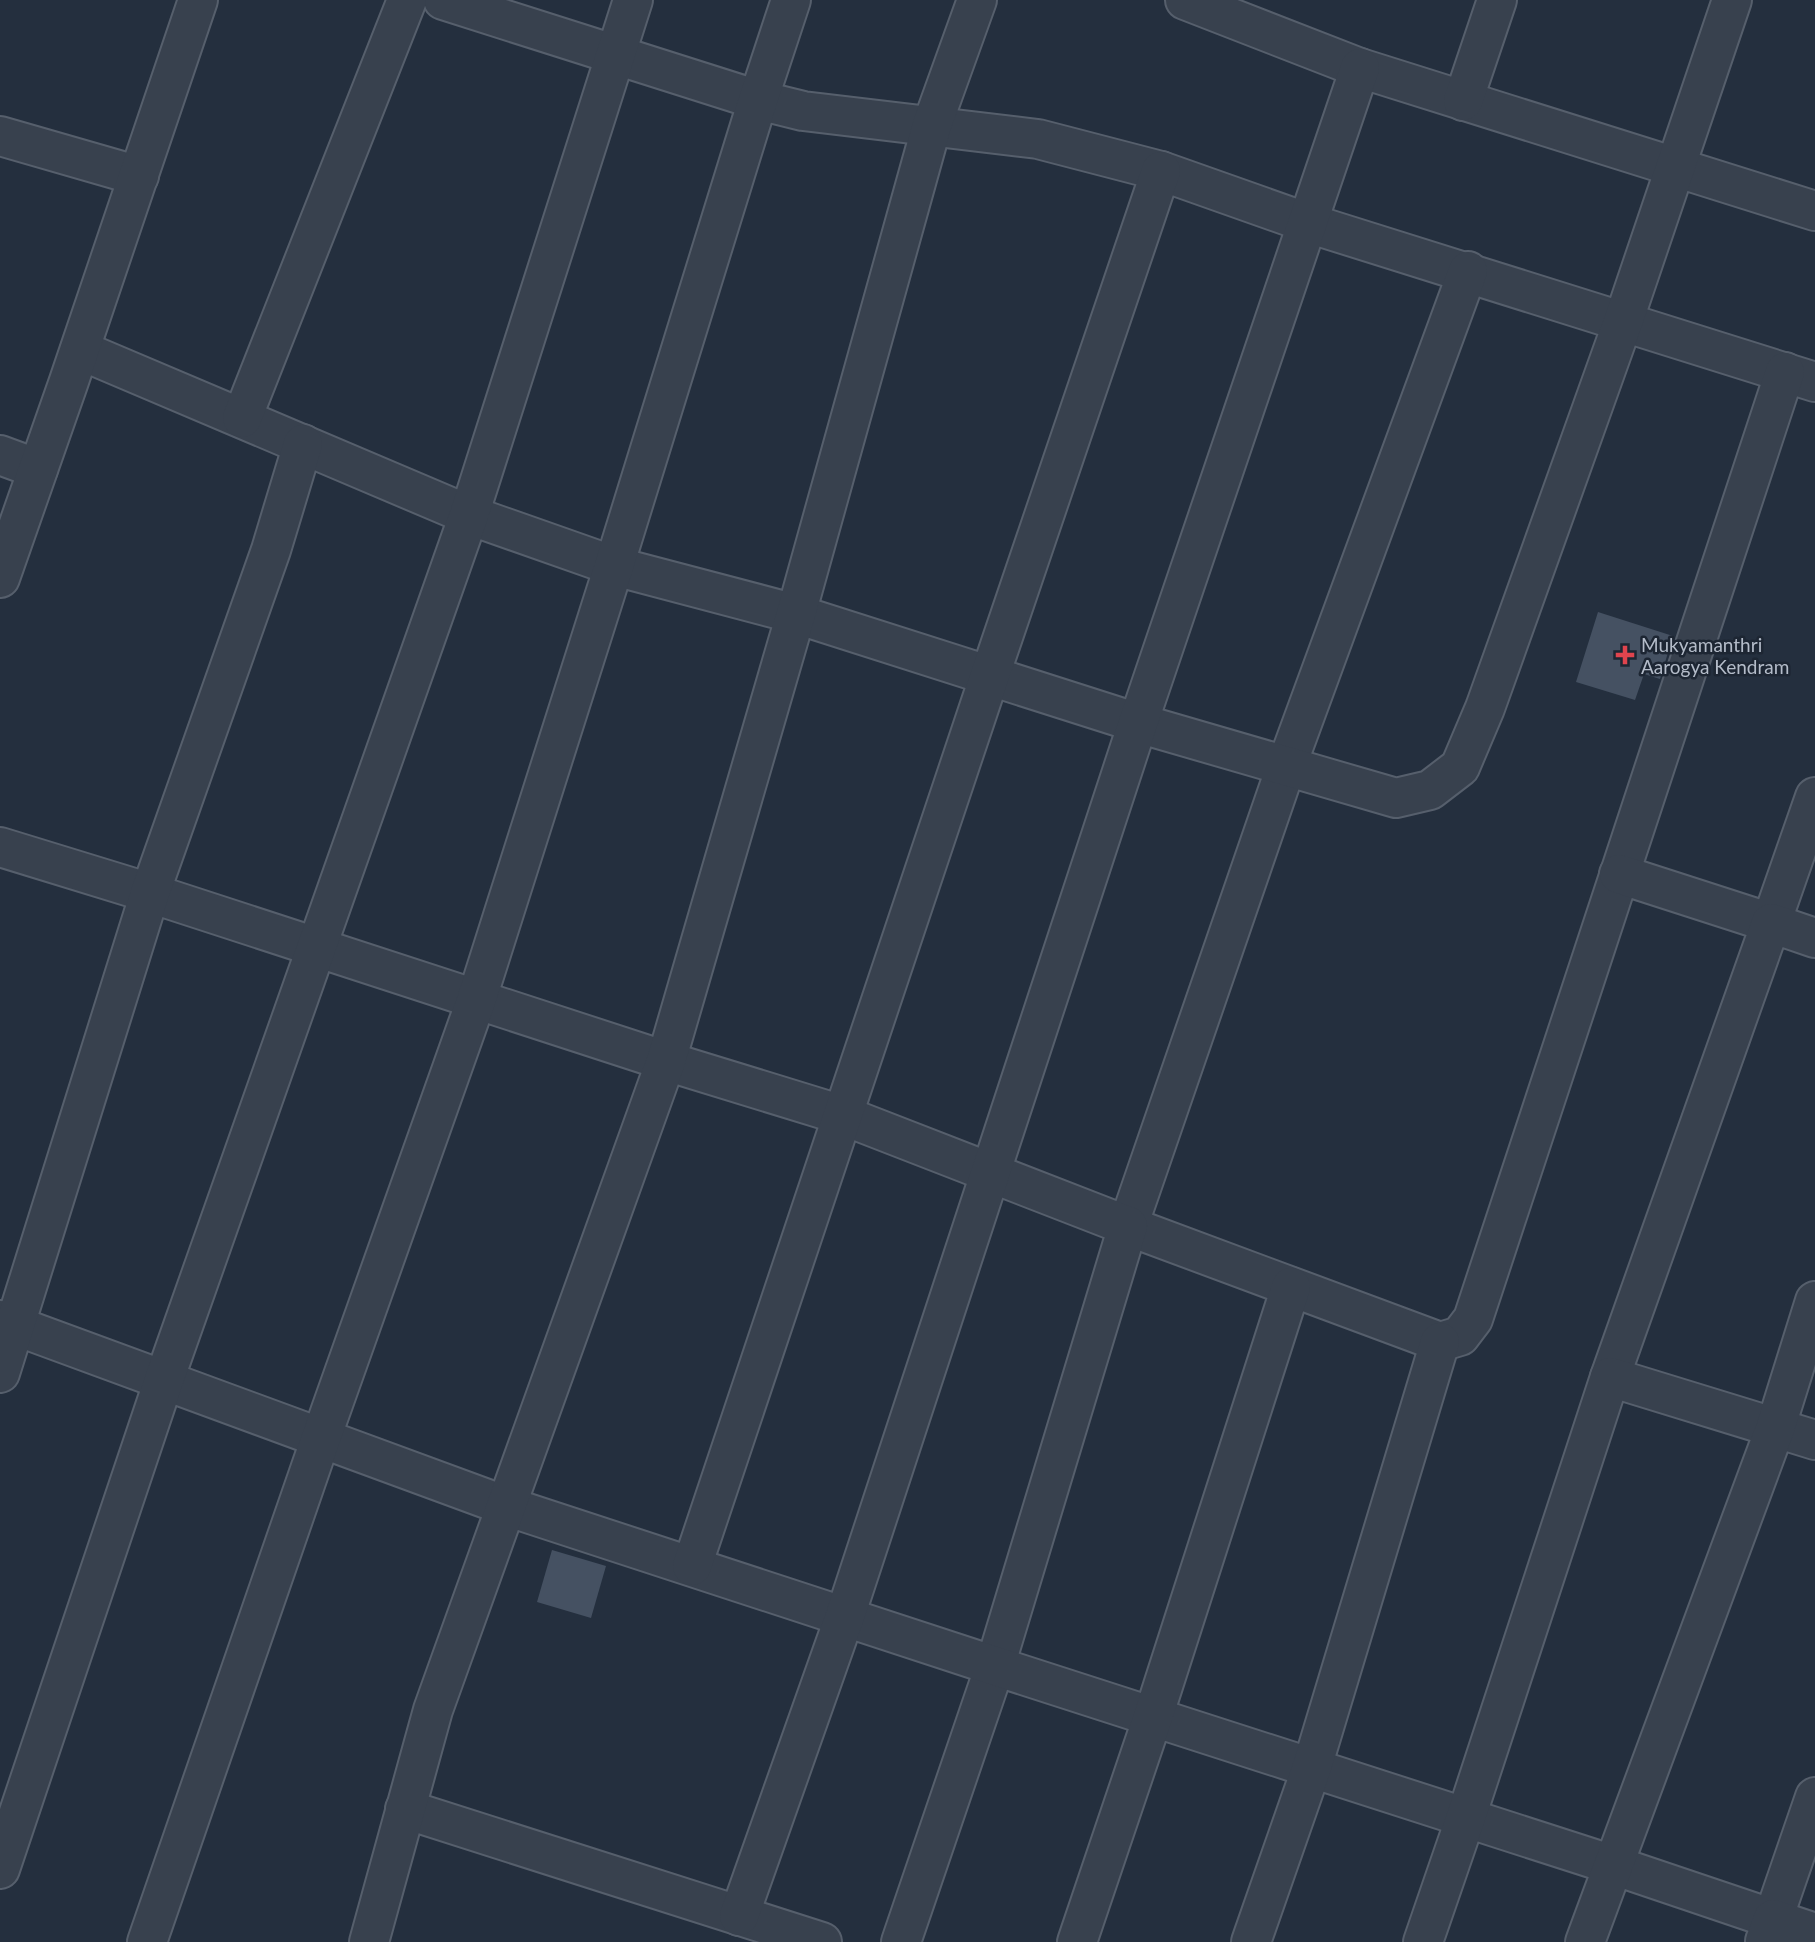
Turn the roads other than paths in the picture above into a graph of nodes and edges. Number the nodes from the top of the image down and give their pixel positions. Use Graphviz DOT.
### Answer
graph roads {
  1 [pos="198,0"];
  2 [pos="407,0"];
  3 [pos="634,0"];
  4 [pos="791,0"];
  5 [pos="977,0"];
  6 [pos="1185,0"];
  7 [pos="1497,0"];
  8 [pos="1732,0"];
  9 [pos="451,1"];
  10 [pos="615,55"];
  11 [pos="1360,68"];
  12 [pos="758,100"];
  13 [pos="1463,101"];
  14 [pos="932,125"];
  15 [pos="0,136"];
  16 [pos="1675,167"];
  17 [pos="1161,171"];
  18 [pos="139,176"];
  19 [pos="1815,211"];
  20 [pos="1308,222"];
  21 [pos="1468,271"];
  22 [pos="1623,322"];
  23 [pos="80,350"];
  24 [pos="1800,377"];
  25 [pos="242,418"];
  26 [pos="303,444"];
  27 [pos="0,455"];
  28 [pos="38,469"];
  29 [pos="469,515"];
  30 [pos="614,566"];
  31 [pos="0,578"];
  32 [pos="796,614"];
  33 [pos="990,675"];
  34 [pos="1138,723"];
  35 [pos="1286,767"];
  36 [pos="1815,797"];
  37 [pos="0,848"];
  38 [pos="1619,874"];
  39 [pos="150,894"];
  40 [pos="1771,923"];
  41 [pos="1815,938"];
  42 [pos="316,948"];
  43 [pos="476,1001"];
  44 [pos="667,1061"];
  45 [pos="842,1115"];
  46 [pos="990,1171"];
  47 [pos="1128,1226"];
  48 [pos="1292,1287"];
  49 [pos="1815,1301"];
  50 [pos="8,1323"];
  51 [pos="1440,1342"];
  52 [pos="0,1373"];
  53 [pos="1610,1377"];
  54 [pos="164,1380"];
  55 [pos="1775,1429"];
  56 [pos="321,1438"];
  57 [pos="1815,1440"];
  58 [pos="506,1506"];
  59 [pos="692,1566"];
  60 [pos="845,1616"];
  61 [pos="995,1666"];
  62 [pos="1153,1717"];
  63 [pos="1312,1767"];
  64 [pos="1815,1797"];
  65 [pos="405,1809"];
  66 [pos="1466,1817"];
  67 [pos="1613,1865"];
  68 [pos="0,1869"];
  69 [pos="739,1916"];
  70 [pos="1769,1931"];
  71 [pos="1815,1933"];
  72 [pos="147,1942"];
  73 [pos="369,1942"];
  74 [pos="822,1942"];
  75 [pos="901,1942"];
  76 [pos="1077,1942"];
  77 [pos="1251,1942"];
  78 [pos="1423,1942"];
  79 [pos="1585,1942"];
  1 -- 18 [label="street"];
  2 -- 25 [label="street"];
  3 -- 10 [label="street"];
  4 -- 12 [label="street"];
  5 -- 14 [label="street"];
  6 -- 11 [label="street"];
  7 -- 13 [label="street"];
  8 -- 16 [label="street"];
  9 -- 10 [label="street"];
  10 -- 12 [label="street"];
  10 -- 29 [label="street"];
  11 -- 13 [label="street"];
  11 -- 20 [label="street"];
  12 -- 14 [label="street"];
  12 -- 30 [label="street"];
  13 -- 16 [label="street"];
  14 -- 17 [label="street"];
  14 -- 32 [label="street"];
  15 -- 18 [label="street"];
  16 -- 19 [label="street"];
  16 -- 22 [label="street"];
  17 -- 20 [label="street"];
  17 -- 33 [label="street"];
  18 -- 23 [label="street"];
  20 -- 21 [label="street"];
  20 -- 34 [label="street"];
  21 -- 22 [label="street"];
  21 -- 35 [label="street"];
  22 -- 24 [label="street"];
  22 -- 35 [label="street"];
  23 -- 25 [label="street"];
  23 -- 28 [label="street"];
  24 -- 38 [label="street"];
  25 -- 26 [label="street"];
  26 -- 29 [label="street"];
  26 -- 39 [label="street"];
  27 -- 28 [label="street"];
  28 -- 31 [label="street"];
  29 -- 30 [label="street"];
  29 -- 42 [label="street"];
  30 -- 32 [label="street"];
  30 -- 43 [label="street"];
  32 -- 33 [label="street"];
  32 -- 44 [label="street"];
  33 -- 34 [label="street"];
  33 -- 45 [label="street"];
  34 -- 35 [label="street"];
  34 -- 46 [label="street"];
  35 -- 47 [label="street"];
  36 -- 40 [label="street"];
  37 -- 39 [label="street"];
  38 -- 40 [label="street"];
  38 -- 51 [label="street"];
  39 -- 42 [label="street"];
  39 -- 50 [label="street"];
  40 -- 41 [label="street"];
  40 -- 53 [label="street"];
  42 -- 43 [label="street"];
  42 -- 54 [label="street"];
  43 -- 44 [label="street"];
  43 -- 56 [label="street"];
  44 -- 45 [label="street"];
  44 -- 58 [label="street"];
  45 -- 46 [label="street"];
  45 -- 59 [label="street"];
  46 -- 47 [label="street"];
  46 -- 60 [label="street"];
  47 -- 48 [label="street"];
  47 -- 61 [label="street"];
  48 -- 51 [label="street"];
  48 -- 62 [label="street"];
  49 -- 55 [label="street"];
  50 -- 52 [label="street"];
  50 -- 54 [label="street"];
  51 -- 63 [label="street"];
  53 -- 55 [label="street"];
  53 -- 66 [label="street"];
  54 -- 56 [label="street"];
  54 -- 68 [label="street"];
  55 -- 57 [label="street"];
  55 -- 67 [label="street"];
  56 -- 58 [label="street"];
  56 -- 72 [label="street"];
  58 -- 59 [label="street"];
  58 -- 65 [label="street"];
  59 -- 60 [label="street"];
  60 -- 61 [label="street"];
  60 -- 69 [label="street"];
  61 -- 62 [label="street"];
  61 -- 75 [label="street"];
  62 -- 63 [label="street"];
  62 -- 76 [label="street"];
  63 -- 66 [label="street"];
  63 -- 77 [label="street"];
  64 -- 70 [label="street"];
  65 -- 69 [label="street"];
  65 -- 73 [label="street"];
  66 -- 67 [label="street"];
  66 -- 78 [label="street"];
  67 -- 70 [label="street"];
  67 -- 79 [label="street"];
  69 -- 74 [label="street"];
  70 -- 71 [label="street"];
}
